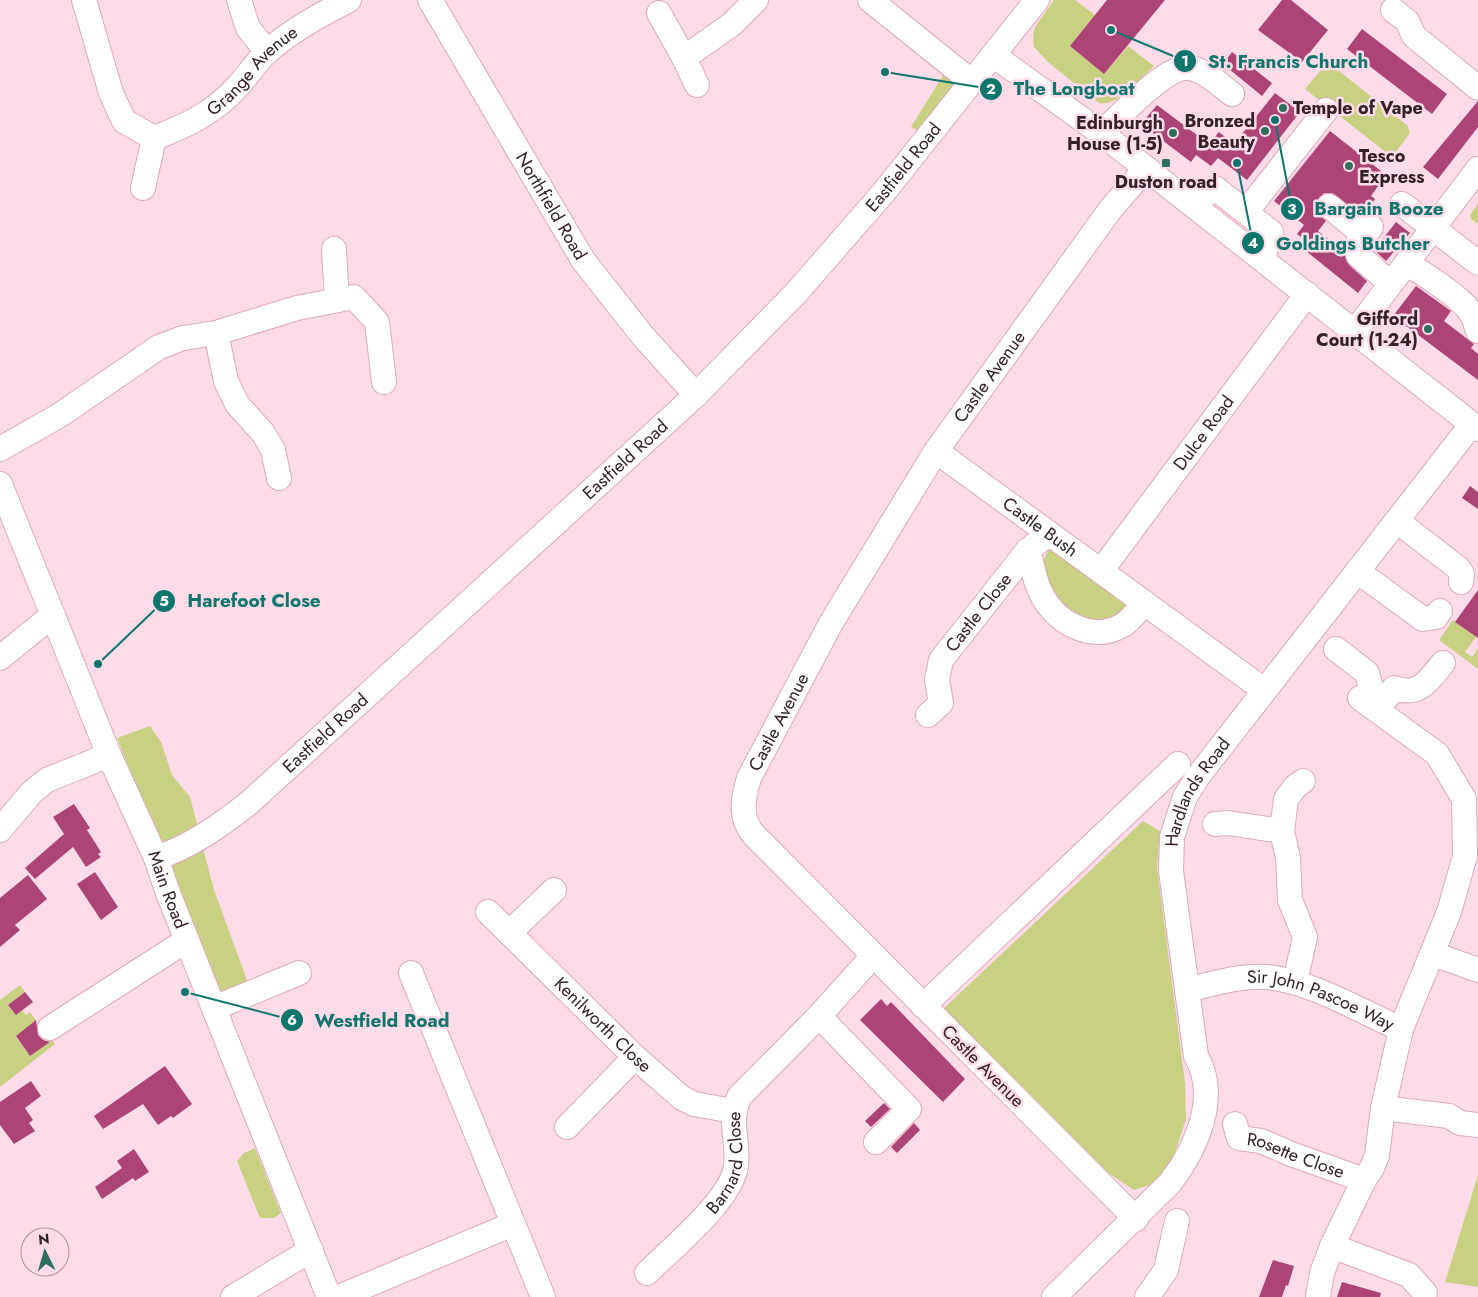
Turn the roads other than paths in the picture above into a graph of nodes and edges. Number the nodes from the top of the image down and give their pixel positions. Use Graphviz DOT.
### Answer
graph roads {
  1 [pos="84,0"];
  2 [pos="239,0"];
  3 [pos="350,0"];
  4 [pos="430,0"];
  5 [pos="756,0"];
  6 [pos="870,0"];
  7 [pos="1037,0"];
  8 [pos="1393,10"];
  9 [pos="659,13"];
  10 [pos="267,52"];
  11 [pos="994,54"];
  12 [pos="684,58"];
  13 [pos="972,82"];
  14 [pos="697,85"];
  15 [pos="1478,88"];
  16 [pos="1232,94"];
  17 [pos="1326,110"];
  18 [pos="1101,132"];
  19 [pos="154,138"];
  20 [pos="1146,168"];
  21 [pos="1478,169"];
  22 [pos="143,188"];
  23 [pos="1193,204"];
  24 [pos="1402,204"];
  25 [pos="1329,206"];
  26 [pos="1246,212"];
  27 [pos="1434,230"];
  28 [pos="334,248"];
  29 [pos="1263,258"];
  30 [pos="1478,263"];
  31 [pos="1406,264"];
  32 [pos="1390,283"];
  33 [pos="1307,294"];
  34 [pos="337,300"];
  35 [pos="1355,331"];
  36 [pos="1478,331"];
  37 [pos="216,333"];
  38 [pos="384,382"];
  39 [pos="696,395"];
  40 [pos="1475,427"];
  41 [pos="0,449"];
  42 [pos="936,451"];
  43 [pos="279,478"];
  44 [pos="0,484"];
  45 [pos="1396,521"];
  46 [pos="1049,534"];
  47 [pos="1028,550"];
  48 [pos="1101,571"];
  49 [pos="1357,571"];
  50 [pos="1461,582"];
  51 [pos="1145,603"];
  52 [pos="1440,611"];
  53 [pos="52,615"];
  54 [pos="1336,649"];
  55 [pos="0,658"];
  56 [pos="1443,663"];
  57 [pos="1264,690"];
  58 [pos="1368,704"];
  59 [pos="942,708"];
  60 [pos="109,755"];
  61 [pos="1178,764"];
  62 [pos="1304,780"];
  63 [pos="1472,817"];
  64 [pos="1215,824"];
  65 [pos="0,830"];
  66 [pos="1282,831"];
  67 [pos="156,858"];
  68 [pos="554,890"];
  69 [pos="488,912"];
  70 [pos="509,933"];
  71 [pos="187,940"];
  72 [pos="1433,954"];
  73 [pos="873,956"];
  74 [pos="1478,970"];
  75 [pos="299,973"];
  76 [pos="410,973"];
  77 [pos="1295,982"];
  78 [pos="1187,990"];
  79 [pos="923,1006"];
  80 [pos="214,1008"];
  81 [pos="820,1016"];
  82 [pos="50,1028"];
  83 [pos="1401,1029"];
  84 [pos="636,1057"];
  85 [pos="1383,1108"];
  86 [pos="733,1112"];
  87 [pos="1236,1124"];
  88 [pos="1478,1125"];
  89 [pos="567,1126"];
  90 [pos="876,1142"];
  91 [pos="1364,1180"];
  92 [pos="1136,1219"];
  93 [pos="1177,1221"];
  94 [pos="513,1224"];
  95 [pos="1332,1246"];
  96 [pos="311,1250"];
  97 [pos="647,1273"];
  98 [pos="1151,1293"];
  99 [pos="1425,1293"];
  100 [pos="233,1297"];
  101 [pos="329,1297"];
  102 [pos="339,1297"];
  103 [pos="543,1297"];
  104 [pos="1054,1297"];
  105 [pos="1318,1297"];
  1 -- 19 [label="street"];
  2 -- 10 [label="street"];
  3 -- 10 [label="street, Grange Avenue"];
  4 -- 39 [label="street, Northfield Road"];
  5 -- 12 [label="street"];
  6 -- 13 [label="street"];
  7 -- 11 [label="street, Eastfield Road"];
  8 -- 15 [label="street"];
  9 -- 12 [label="street"];
  10 -- 19 [label="street, Grange Avenue"];
  11 -- 13 [label="street, Eastfield Road"];
  11 -- 18 [label="street"];
  12 -- 14 [label="street"];
  13 -- 39 [label="street, Eastfield Road"];
  16 -- 18 [label="street"];
  17 -- 26 [label="street"];
  18 -- 20 [label="street"];
  19 -- 22 [label="street"];
  20 -- 23 [label="street"];
  20 -- 42 [label="street, Castle Avenue"];
  21 -- 27 [label="street"];
  23 -- 26 [label="street"];
  23 -- 29 [label="street"];
  24 -- 27 [label="street"];
  25 -- 32 [label="street"];
  26 -- 29 [label="street"];
  27 -- 30 [label="street"];
  27 -- 31 [label="street"];
  28 -- 34 [label="street"];
  29 -- 33 [label="street"];
  31 -- 32 [label="street"];
  31 -- 36 [label="street"];
  32 -- 35 [label="street"];
  33 -- 35 [label="street"];
  33 -- 48 [label="street, Dulce Road"];
  34 -- 37 [label="street"];
  34 -- 38 [label="street"];
  35 -- 40 [label="street"];
  37 -- 41 [label="street"];
  37 -- 43 [label="street"];
  39 -- 67 [label="street, Eastfield Road"];
  40 -- 45 [label="street, Hardlands Road"];
  42 -- 46 [label="street, Castle Bush"];
  42 -- 73 [label="street, Castle Avenue"];
  44 -- 53 [label="street, Main Road"];
  45 -- 49 [label="street, Hardlands Road"];
  45 -- 50 [label="street"];
  46 -- 47 [label="street, Castle Close"];
  46 -- 48 [label="street, Castle Bush"];
  47 -- 51 [label="street, Castle Bush"];
  47 -- 59 [label="street, Castle Close"];
  48 -- 51 [label="street, Castle Bush"];
  49 -- 52 [label="street"];
  49 -- 57 [label="street, Hardlands Road"];
  51 -- 57 [label="street, Castle Bush"];
  53 -- 55 [label="street"];
  53 -- 60 [label="street, Main Road"];
  54 -- 58 [label="street"];
  56 -- 58 [label="street"];
  57 -- 78 [label="street, Hardlands Road"];
  58 -- 63 [label="street"];
  60 -- 65 [label="street"];
  60 -- 67 [label="street, Main Road"];
  61 -- 79 [label="street, Hardlands Road"];
  62 -- 66 [label="street"];
  63 -- 72 [label="street"];
  64 -- 66 [label="street"];
  66 -- 77 [label="street"];
  67 -- 71 [label="street, Main Road"];
  68 -- 70 [label="street"];
  69 -- 70 [label="street, Kenilworth Close"];
  70 -- 84 [label="street, Kenilworth Close"];
  71 -- 80 [label="street, Main Road"];
  71 -- 82 [label="street"];
  72 -- 74 [label="street"];
  72 -- 83 [label="street"];
  73 -- 79 [label="street, Castle Avenue"];
  73 -- 81 [label="street, Barnard Close"];
  75 -- 80 [label="street"];
  76 -- 94 [label="street"];
  77 -- 78 [label="street, Sir John Pascoe Way"];
  77 -- 83 [label="street, Sir John Pascoe Way"];
  78 -- 92 [label="street, Hardlands Road"];
  79 -- 92 [label="street, Castle Avenue"];
  80 -- 96 [label="street, Main Road"];
  81 -- 86 [label="street, Barnard Close"];
  81 -- 90 [label="street"];
  83 -- 85 [label="street, Sir John Pascoe Way"];
  84 -- 86 [label="street, Kenilworth Close"];
  84 -- 89 [label="street"];
  85 -- 88 [label="street"];
  85 -- 91 [label="street, Sir John Pascoe Way"];
  86 -- 97 [label="street, Barnard Close"];
  87 -- 91 [label="street, Rosette Close"];
  91 -- 95 [label="street, Sir John Pascoe Way"];
  92 -- 104 [label="street, Hardlands Road"];
  93 -- 98 [label="street"];
  94 -- 102 [label="street"];
  94 -- 103 [label="street"];
  95 -- 99 [label="street"];
  95 -- 105 [label="street, Sir John Pascoe Way"];
  96 -- 100 [label="street"];
  96 -- 101 [label="street, Main Road"];
}
